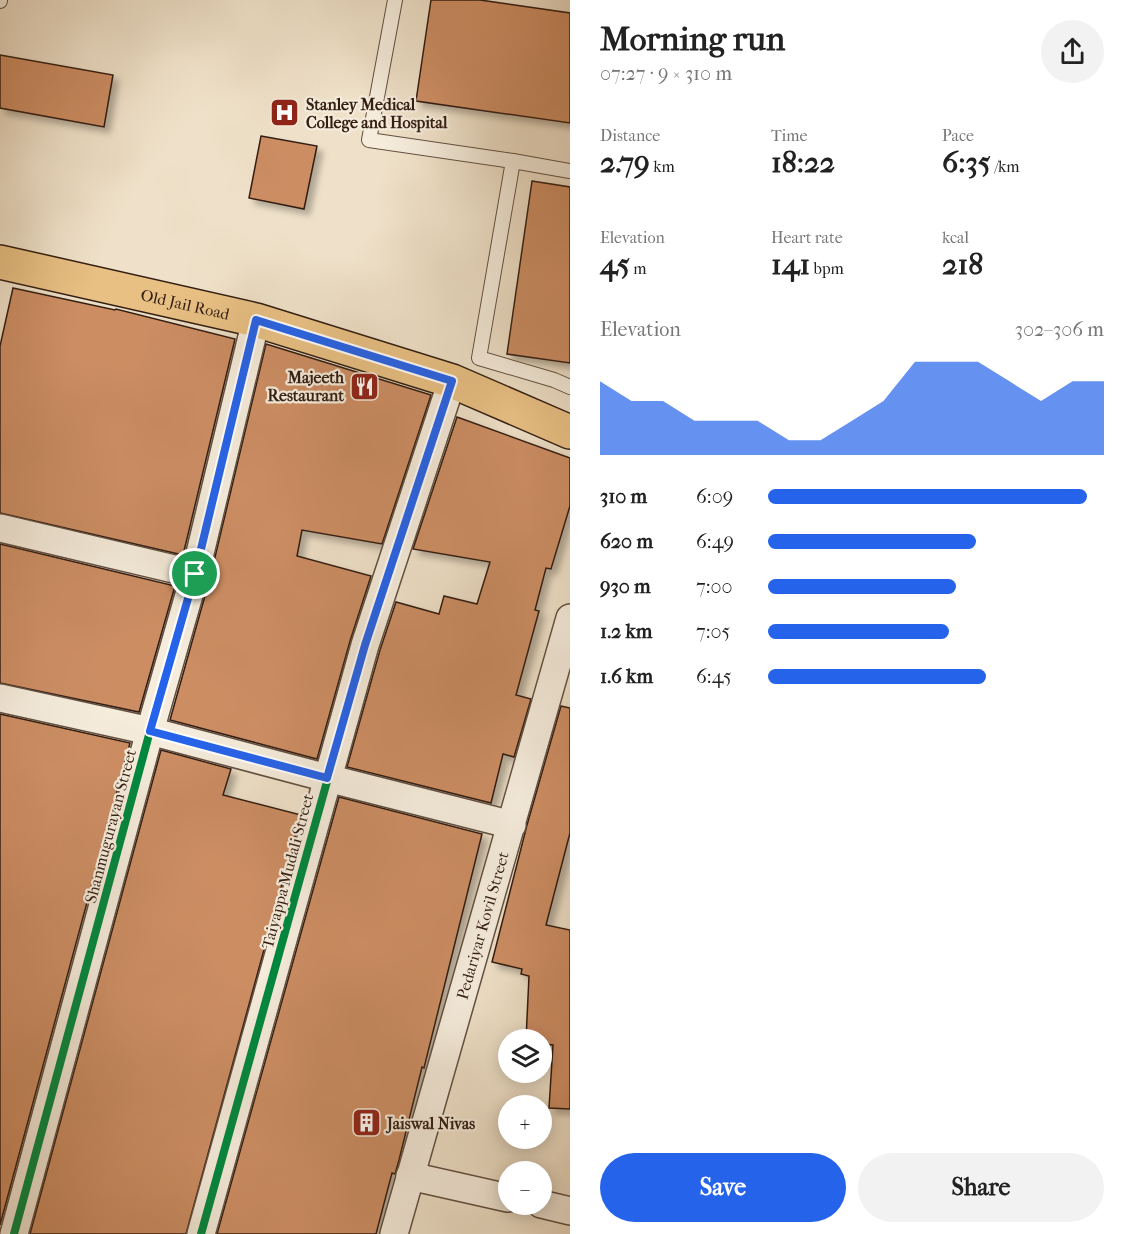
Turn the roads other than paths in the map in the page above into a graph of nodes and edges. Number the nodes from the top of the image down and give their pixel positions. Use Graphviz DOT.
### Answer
graph roads {
  1 [pos="395,0"];
  2 [pos="513,161"];
  3 [pos="570,171"];
  4 [pos="1,266"];
  5 [pos="256,320"];
  6 [pos="452,381"];
  7 [pos="570,387"];
  8 [pos="570,432"];
  9 [pos="0,528"];
  10 [pos="195,574"];
  11 [pos="570,618"];
  12 [pos="0,698"];
  13 [pos="150,731"];
  14 [pos="327,778"];
  15 [pos="512,825"];
  16 [pos="410,1176"];
  17 [pos="498,1196"];
  18 [pos="552,1207"];
  19 [pos="570,1211"];
  20 [pos="14,1234"];
  21 [pos="201,1234"];
  22 [pos="394,1234"];
  1 -- 2 [label="lane"];
  2 -- 3 [label="lane"];
  2 -- 7 [label="lane"];
  4 -- 5 [label="main road, Old Jail Road"];
  5 -- 6 [label="main road, Old Jail Road"];
  5 -- 10 [label="street, Shanmugurayan Street"];
  6 -- 8 [label="main road, Old Jail Road"];
  6 -- 14 [label="street, Taiyappa Mudali Street"];
  9 -- 10 [label="street"];
  10 -- 13 [label="street, Shanmugurayan Street"];
  11 -- 15 [label="street, Pedariyar Kovil Street"];
  12 -- 13 [label="street"];
  13 -- 14 [label="street"];
  13 -- 20 [label="street, Shanmugurayan Street"];
  14 -- 15 [label="street"];
  14 -- 21 [label="street, Taiyappa Mudali Street"];
  15 -- 16 [label="street, Pedariyar Kovil Street"];
  16 -- 17 [label="street"];
  16 -- 22 [label="street, Pedariyar Kovil Street"];
  18 -- 19 [label="street"];
}
